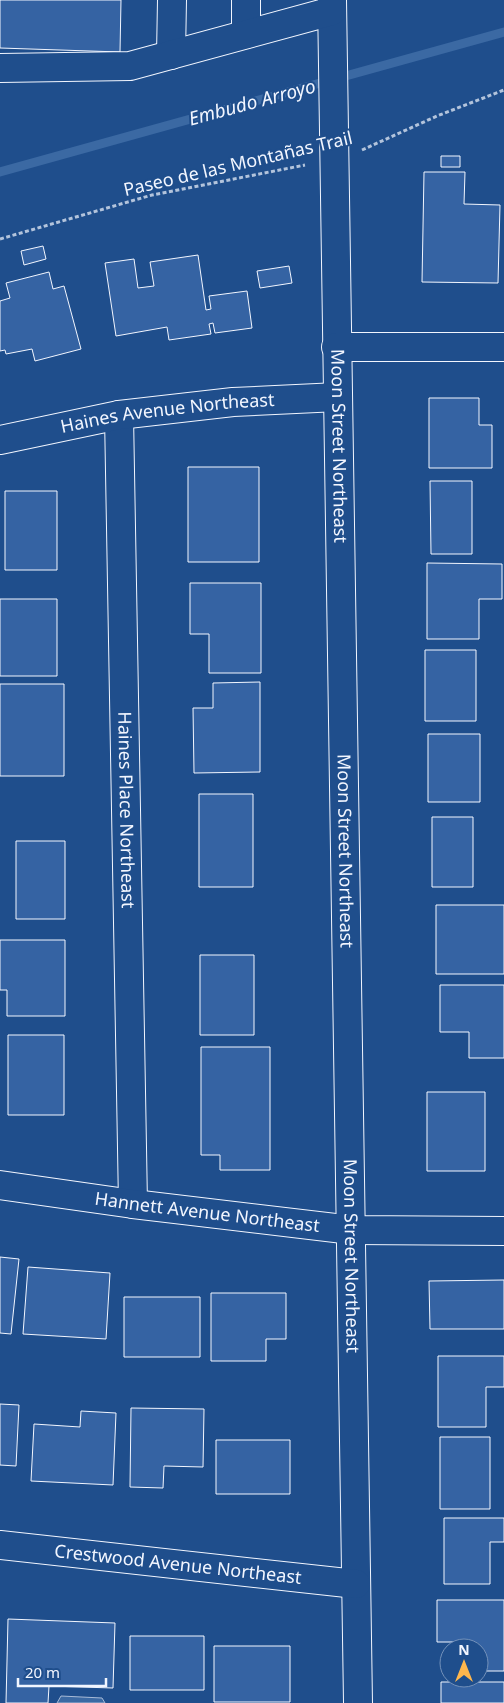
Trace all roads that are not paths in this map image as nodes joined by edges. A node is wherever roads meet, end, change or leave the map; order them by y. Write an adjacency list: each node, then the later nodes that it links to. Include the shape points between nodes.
1 (172, 0): 5 (street)
2 (246, 0): 4 (street)
3 (332, 6): 4 (street); 7 (street, Moon Street Northeast)
4 (246, 34): 5 (street)
5 (170, 55): 6 (street, via 130,66)
6 (0, 68)
7 (336, 347): 8 (street); 9 (street, Moon Street Northeast)
8 (504, 347)
9 (338, 397): 10 (street, Haines Avenue Northeast, via 233,402); 14 (street, Moon Street Northeast)
10 (119, 415): 11 (street, Haines Avenue Northeast); 13 (street, Haines Place Northeast)
11 (0, 440)
12 (0, 1185): 13 (street, Hannett Avenue Northeast)
13 (133, 1204): 14 (street, Hannett Avenue Northeast)
14 (352, 1230): 15 (street, Hannett Avenue Northeast); 17 (street, Moon Street Northeast)
15 (504, 1231)
16 (0, 1546): 17 (street, Crestwood Avenue Northeast)
17 (356, 1584): 18 (street, Moon Street Northeast)
18 (358, 1703)

